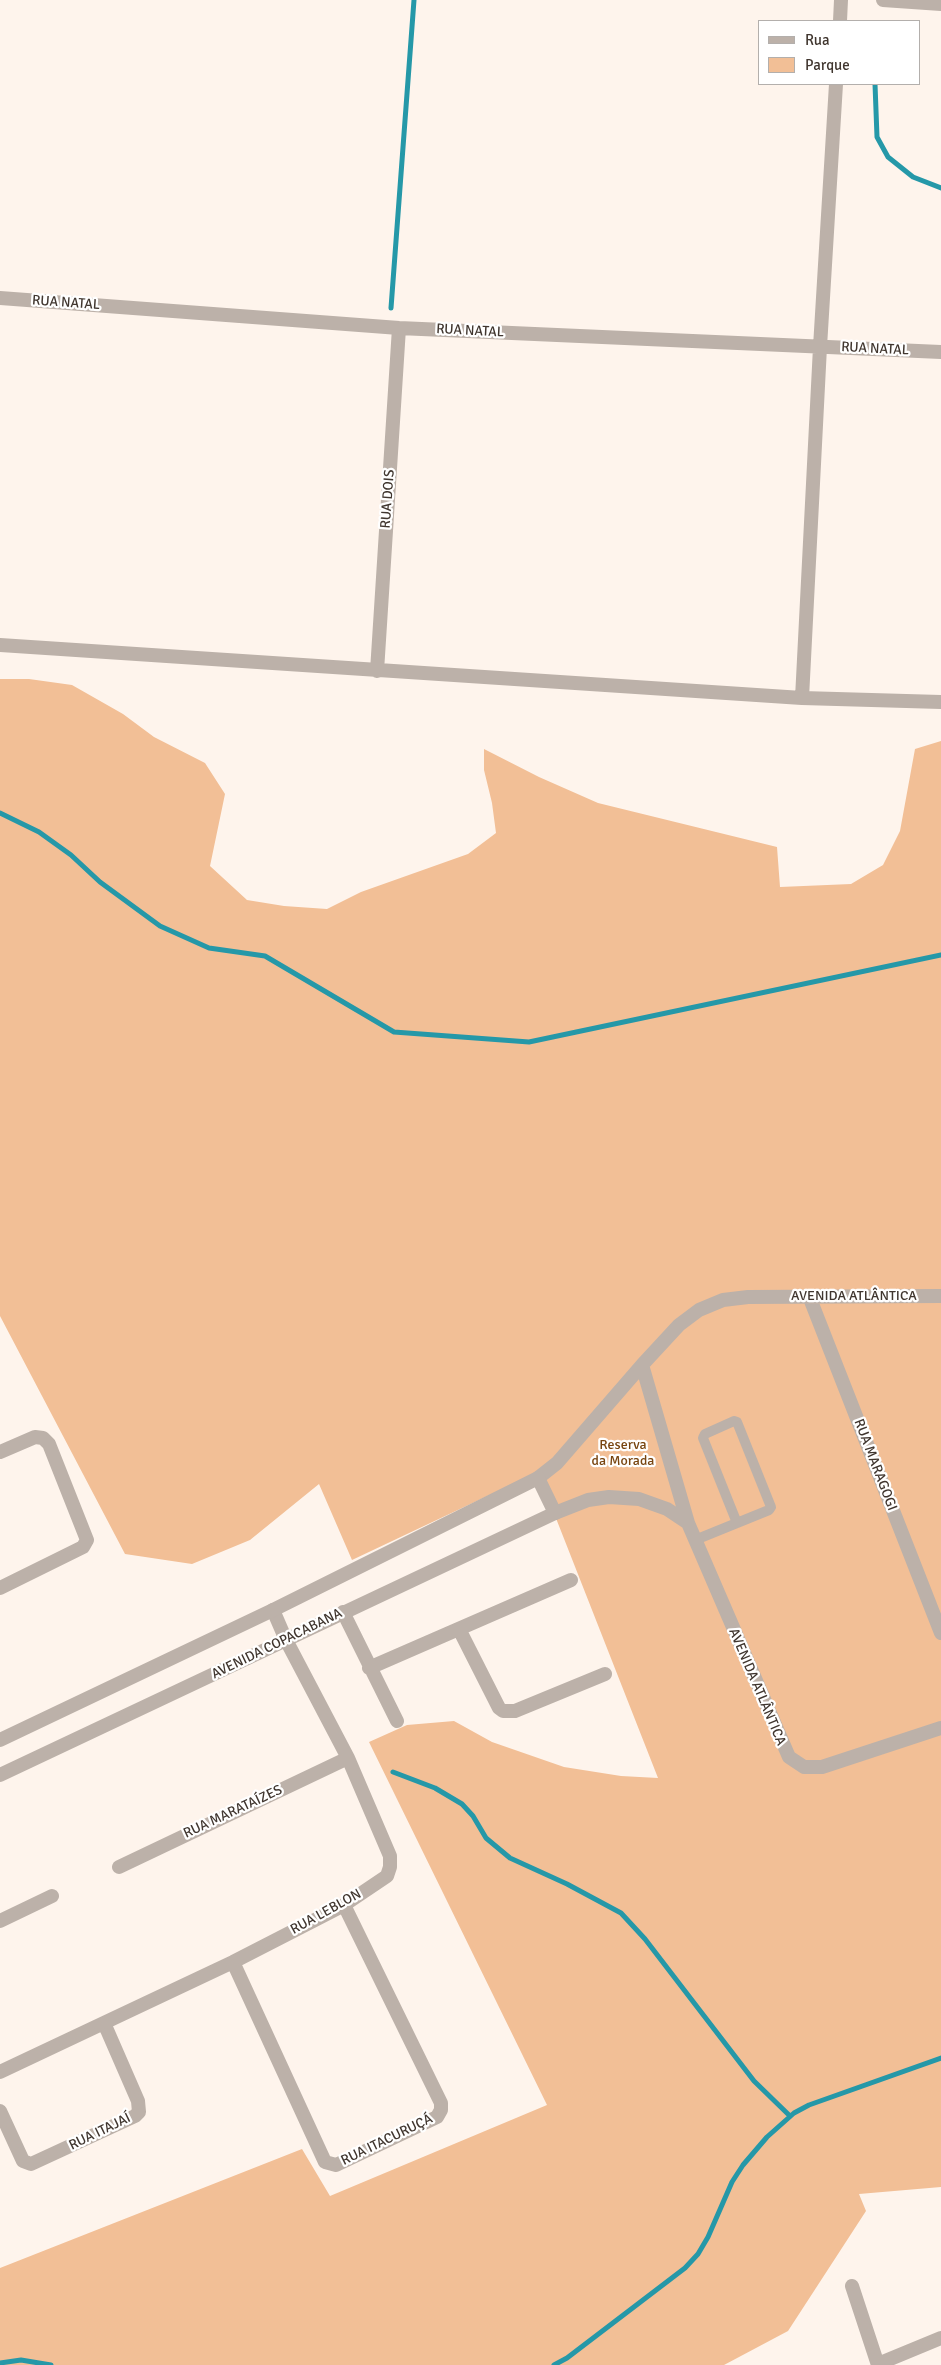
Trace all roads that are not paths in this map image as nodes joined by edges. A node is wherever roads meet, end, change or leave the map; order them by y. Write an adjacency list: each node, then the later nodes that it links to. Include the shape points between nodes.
1 (841, 0): 4 (street)
2 (883, 0): 3 (street)
3 (941, 4)
4 (840, 20)
5 (836, 85): 8 (street)
6 (0, 298): 7 (street, RUA NATAL)
7 (399, 328): 8 (street, RUA NATAL); 11 (street, RUA DOIS)
8 (820, 347): 9 (street, RUA NATAL); 12 (street)
9 (941, 352)
10 (0, 645): 11 (street)
11 (377, 671): 12 (street)
12 (802, 698): 13 (street)
13 (941, 702)
14 (809, 1296): 15 (street, AVENIDA ATLÂNTICA); 16 (street, AVENIDA ATLÂNTICA, via 723,1300 699,1310 679,1325); 28 (street, RUA MARAGOGI)
15 (941, 1296)
16 (642, 1365): 18 (street, AVENIDA ATLÂNTICA, via 557,1463); 20 (street, AVENIDA ATLÂNTICA)
17 (0, 1452): 24 (street, via 34,1437 43,1438 50,1444 88,1540 83,1547)
18 (538, 1478): 19 (street); 25 (street)
19 (555, 1513): 20 (street, via 588,1500 609,1497 639,1499 667,1509); 26 (street, AVENIDA COPACABANA)
20 (688, 1523): 22 (street, AVENIDA ATLÂNTICA)
21 (737, 1523): 21 (lane, via 771,1507 734,1421 705,1434 703,1438); 22 (lane)
22 (695, 1540): 33 (street, AVENIDA ATLÂNTICA, via 784,1750 796,1763 804,1767 822,1767)
23 (571, 1580): 27 (street)
24 (0, 1588)
25 (273, 1610): 29 (street, RUA LEBLON); 34 (street)
26 (343, 1612): 29 (street, AVENIDA COPACABANA); 30 (street)
27 (458, 1629): 30 (street); 31 (street, via 503,1711 515,1711)
28 (941, 1633)
29 (286, 1640): 35 (street, RUA LEBLON); 36 (street, AVENIDA COPACABANA)
30 (369, 1668): 32 (street)
31 (605, 1674)
32 (397, 1721)
33 (941, 1728)
34 (0, 1740)
35 (348, 1758): 37 (street, RUA MARATAÍZES); 39 (street, RUA LEBLON, via 390,1856 390,1867 387,1876)
36 (0, 1774)
37 (119, 1867)
38 (52, 1896): 40 (street)
39 (344, 1906): 41 (street, RUA LEBLON); 41 (street, RUA ITACURUÇÁ, via 441,2103 437,2117 336,2165 325,2162)
40 (0, 1921)
41 (233, 1962): 42 (street, RUA LEBLON)
42 (104, 2023): 43 (street, RUA LEBLON); 44 (street, RUA ITAJAÍ, via 138,2101 139,2112 135,2116 31,2164 23,2161)
43 (0, 2072)
44 (0, 2111)
45 (852, 2286): 47 (street)
46 (941, 2338): 47 (street)
47 (878, 2364)

